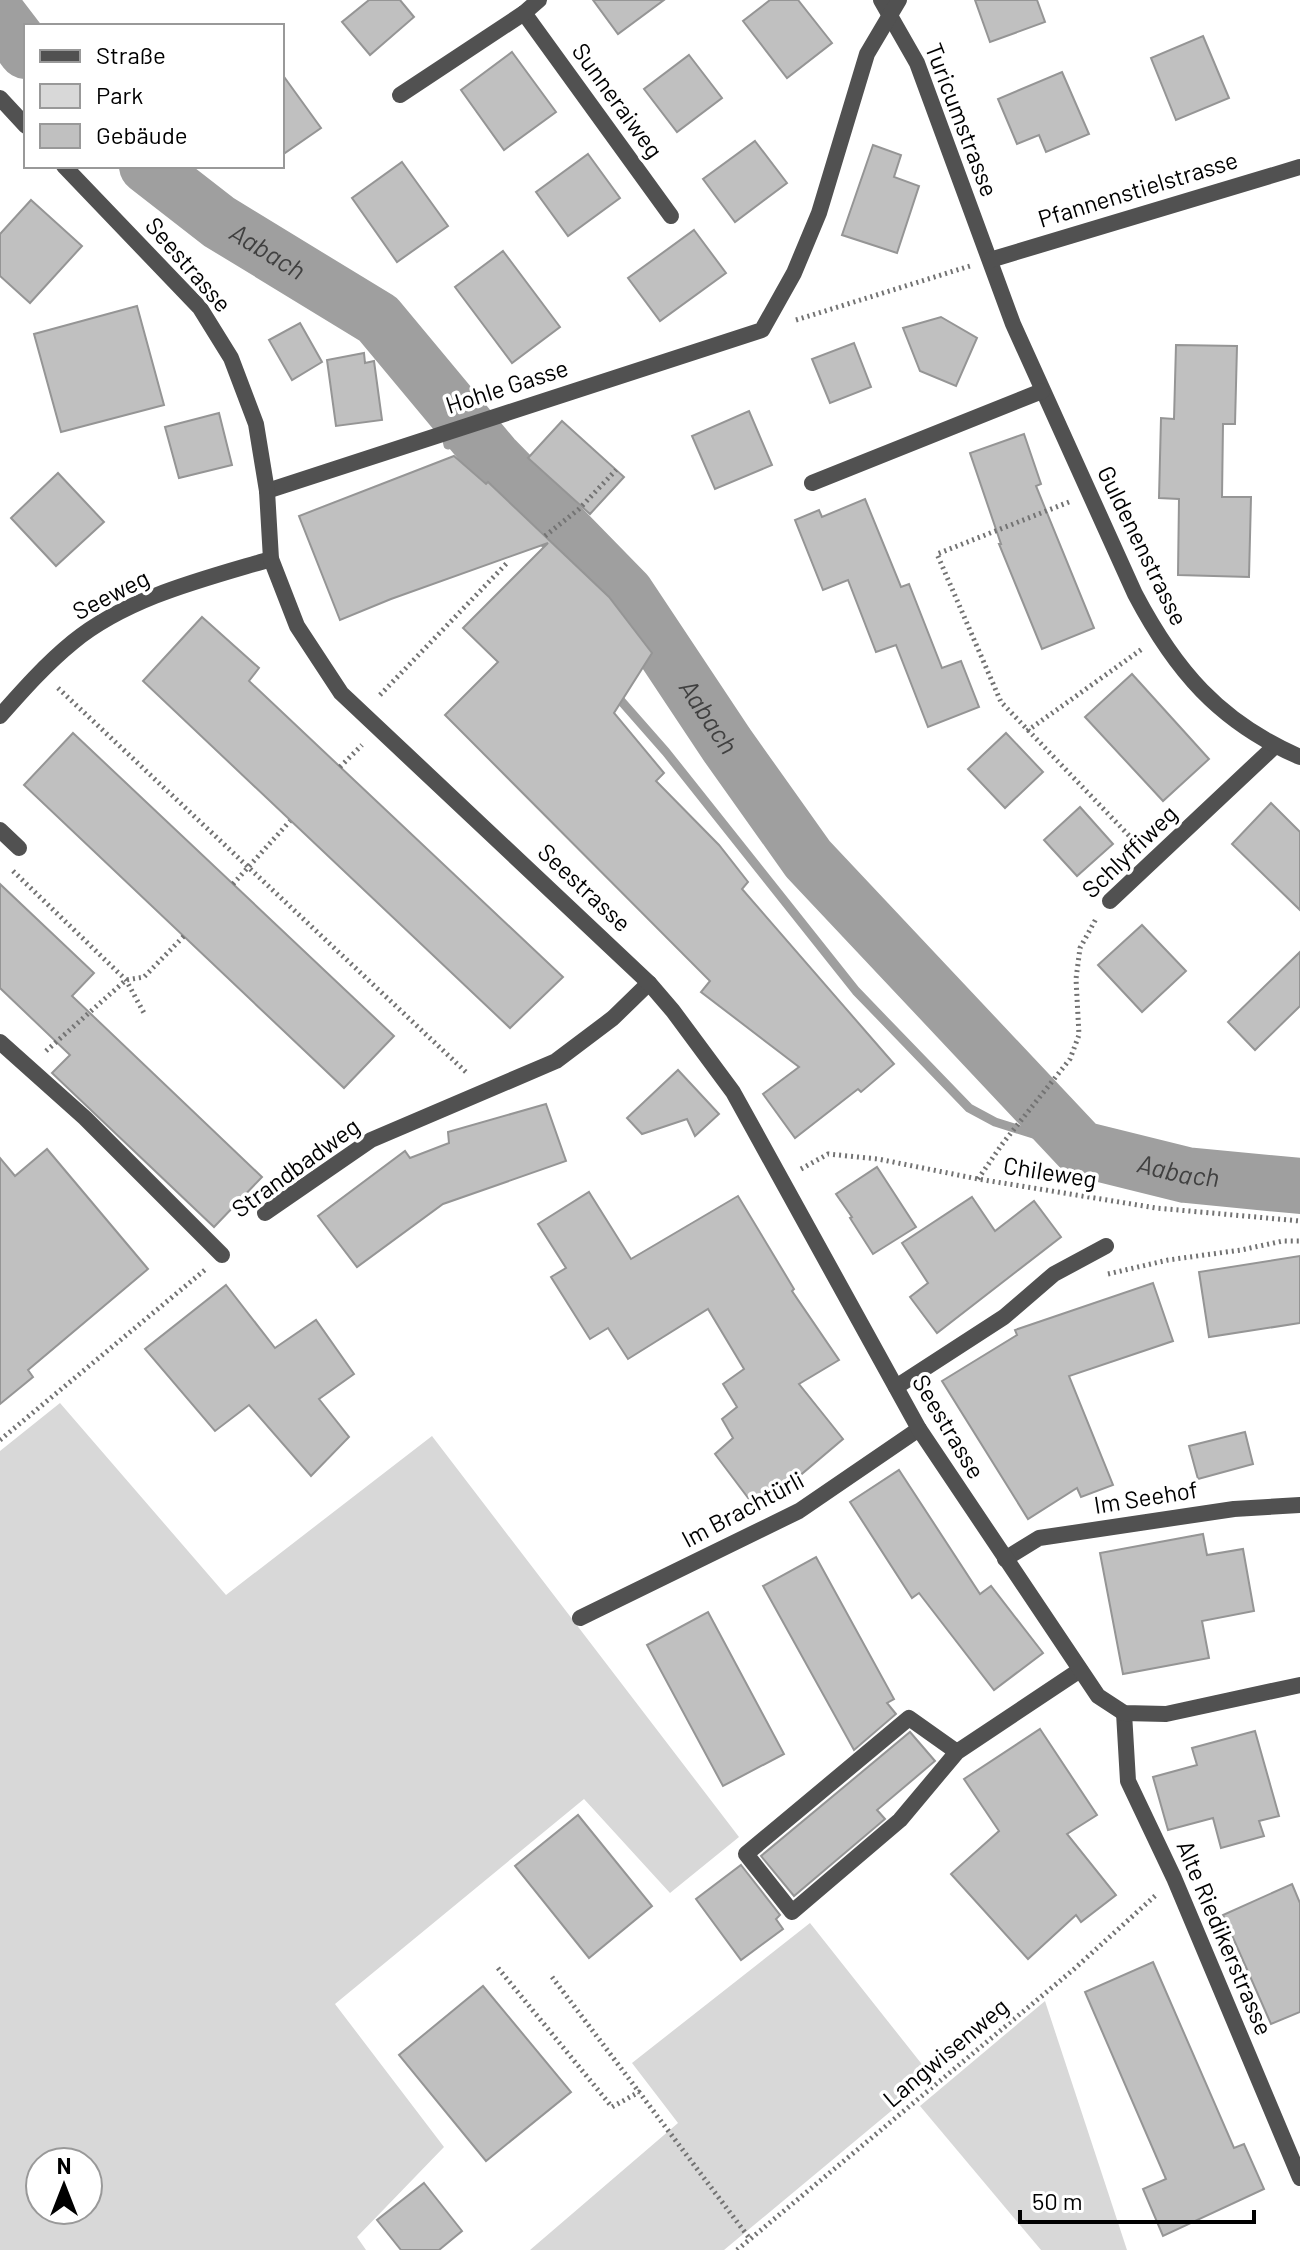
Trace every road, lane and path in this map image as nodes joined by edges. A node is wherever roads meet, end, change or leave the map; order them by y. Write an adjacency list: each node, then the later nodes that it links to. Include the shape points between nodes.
1 (539, 0): 3 (street)
2 (890, 5): 10 (street, Turicumstrasse); 11 (street, via 867,54 819,213)
3 (524, 13): 4 (street); 9 (street, Sunneraiweg)
4 (400, 95)
5 (0, 98): 6 (street)
6 (24, 124)
7 (1300, 167): 10 (street, Pfannenstielstrasse)
8 (66, 168): 15 (street, Seestrasse, via 200,308 231,358 256,424)
9 (671, 216)
10 (990, 260): 11 (path); 12 (street, Guldenenstrasse)
11 (762, 330): 15 (street, Hohle Gasse)
12 (1042, 391): 14 (street); 26 (street, Guldenenstrasse, via 1158,638 1207,697)
13 (616, 470): 17 (path)
14 (812, 483)
15 (267, 491): 18 (street, Seestrasse)
16 (1073, 500): 24 (path, via 937,554 1001,702)
17 (545, 536)
18 (271, 559): 23 (street, Seeweg, via 184,586 113,616 35,675); 39 (street, Seestrasse, via 297,626 341,693)
19 (507, 563): 22 (path)
20 (1143, 648): 24 (path)
21 (56, 686): 33 (path)
22 (380, 695)
23 (0, 716)
24 (1027, 731): 32 (path)
25 (362, 745): 28 (path)
26 (1275, 746): 27 (street, Guldenenstrasse); 32 (street, Schlyffiweg)
27 (1300, 757)
28 (340, 767)
29 (290, 821): 33 (path)
30 (0, 830): 31 (street)
31 (19, 848)
32 (1152, 860): 36 (street, Schlyffiweg)
33 (248, 866): 35 (path); 43 (path, via 470,1076)
34 (11, 869): 38 (path)
35 (233, 884)
36 (1110, 901): 45 (path, Schlyffiweg, via 1080,948 1079,1035 1070,1059)
37 (184, 936): 38 (path, via 144,977)
38 (126, 980): 40 (path); 42 (path)
39 (649, 983): 43 (street, Strandbadweg, via 556,1061); 52 (street, Seestrasse, via 733,1092)
40 (144, 1013)
41 (0, 1042): 50 (street, via 85,1118)
42 (44, 1052)
43 (478, 1095): 46 (street, Strandbadweg, via 371,1140)
44 (800, 1170): 45 (path, Chileweg, via 828,1154)
45 (978, 1179): 47 (path, Chileweg, via 1156,1208)
46 (265, 1213)
47 (1300, 1221)
48 (1300, 1241): 51 (path)
49 (1106, 1246): 52 (street, via 1054,1274 1004,1317)
50 (222, 1255): 54 (path)
51 (1103, 1275)
52 (896, 1387): 53 (street, Seestrasse)
53 (919, 1429): 56 (street, Seestrasse); 57 (street, Im Brachtürli, via 799,1511)
54 (0, 1440)
55 (1300, 1505): 56 (street, Im Seehof, via 1234,1509 1039,1538)
56 (1005, 1559): 58 (street, Seestrasse)
57 (580, 1618)
58 (1080, 1670): 60 (street, Seestrasse, via 1098,1696); 61 (street)
59 (1300, 1685): 60 (street, via 1166,1714)
60 (1124, 1713): 62 (street, Alte Riedikerstrasse, via 1128,1781)
61 (957, 1752): 61 (street, via 900,1820 792,1912 746,1854 909,1718)
62 (1174, 1878): 66 (street, Alte Riedikerstrasse); 67 (path, Langwisenweg, via 1073,1970)
63 (498, 1968): 65 (path, via 612,2107)
64 (552, 1977): 65 (path)
65 (639, 2092): 67 (path)
66 (1300, 2178)
67 (750, 2239): 68 (path, Langwisenweg)
68 (737, 2250)

